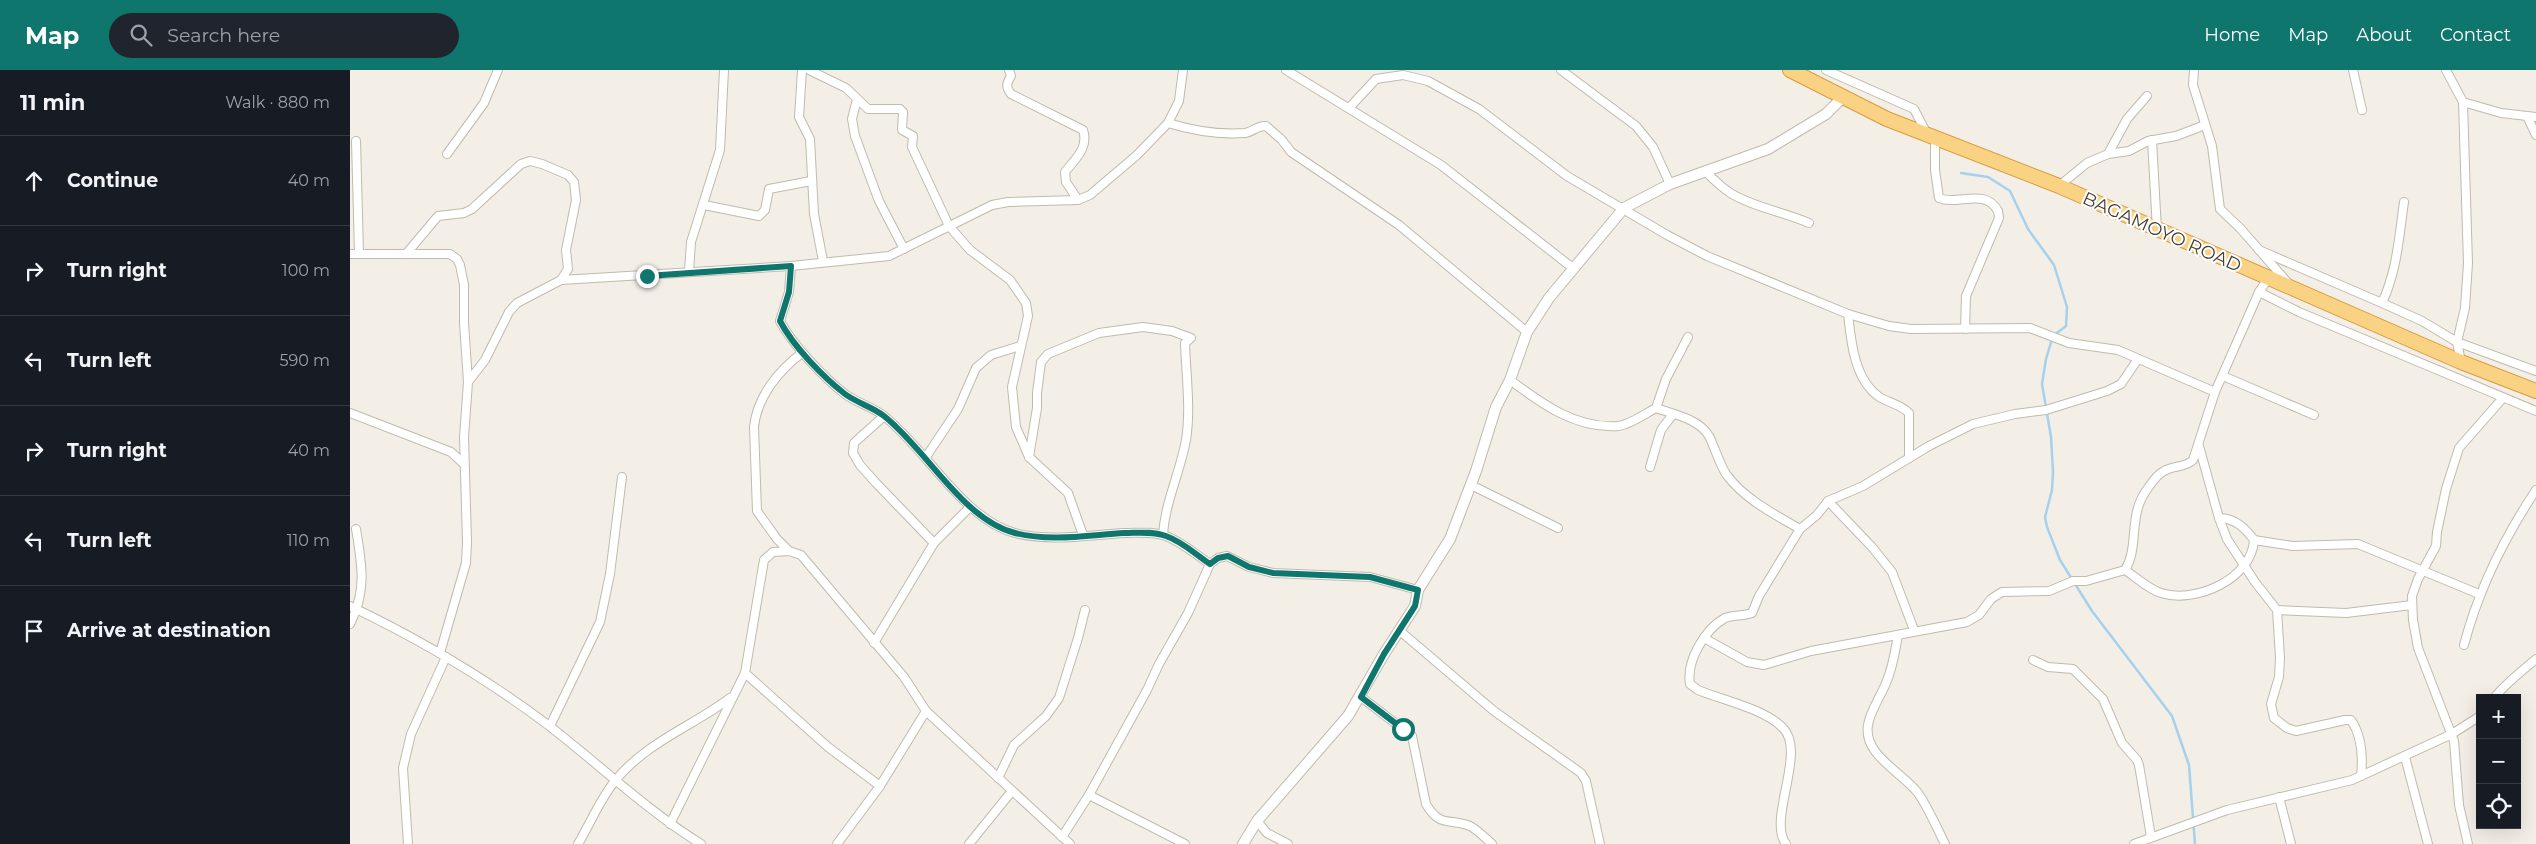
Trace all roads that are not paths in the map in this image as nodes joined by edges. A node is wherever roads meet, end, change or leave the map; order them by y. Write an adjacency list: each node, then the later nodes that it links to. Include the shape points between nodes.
1 (498, 70): 29 (street, via 484,103)
2 (724, 70): 37 (street, via 720,150)
3 (802, 70): 32 (street, via 800,117 810,139)
4 (809, 70): 17 (street, via 846,88)
5 (1009, 70): 35 (street, via 1011,76 1007,89 1011,94 1083,130 1084,147 1064,177)
6 (1183, 70): 23 (street, via 1179,101)
7 (1286, 70): 19 (street)
8 (1561, 70): 33 (street, via 1636,126 1653,147)
9 (1790, 70): 14 (highway, BAGAMOYO ROAD)
10 (1826, 70): 26 (street, via 1914,109)
11 (2194, 70): 24 (street, via 2193,85)
12 (2353, 70): 20 (street)
13 (2446, 70): 18 (street)
14 (1811, 75): 16 (highway, BAGAMOYO ROAD)
15 (2147, 96): 30 (street, via 2126,119)
16 (1843, 97): 26 (highway, BAGAMOYO ROAD); 31 (street, via 1826,114 1768,149)
17 (857, 99): 40 (street, via 868,110 898,109 903,112 902,130 913,136 912,146); 42 (street, via 852,119 855,136 879,200)
18 (2463, 102): 21 (street); 60 (street, via 2468,263 2466,308)
19 (1349, 108): 38 (street, via 1376,79 1402,75 1428,81 1479,109 1567,176); 49 (street, via 1441,165)
20 (2362, 110)
21 (2527, 116): 22 (street); 25 (street)
22 (2536, 117)
23 (1168, 123): 35 (street, via 1115,174 1090,195); 58 (street, via 1222,134 1248,133 1266,126 1291,152 1393,220)
24 (2205, 125): 27 (street, via 2176,136); 43 (street, via 2212,146 2220,209)
25 (2536, 135)
26 (1931, 136): 34 (highway, BAGAMOYO ROAD); 57 (street, via 1939,198 1947,202 1975,198 1988,202 1998,211 1999,218 1966,296)
27 (2152, 140): 30 (street, via 2129,151); 41 (street)
28 (356, 141): 44 (street)
29 (447, 154)
30 (2108, 154): 34 (street, via 2087,163)
31 (1706, 172): 33 (street); 39 (street, via 1733,195)
32 (811, 181): 37 (street, via 769,190 764,210 759,216); 47 (street)
33 (1670, 184): 38 (street)
34 (2059, 186): 41 (highway, BAGAMOYO ROAD)
35 (1078, 200): 40 (street, via 992,205)
36 (2404, 202): 55 (street, via 2398,252)
37 (704, 205): 50 (street, via 690,242)
38 (1624, 208): 49 (street); 56 (street, via 1707,256)
39 (1809, 223)
40 (949, 226): 42 (street); 61 (street, via 970,250 1010,280 1026,303 1028,316)
41 (2157, 230): 52 (highway, BAGAMOYO ROAD)
42 (904, 250): 47 (street, via 868,260)
43 (2258, 250): 53 (street); 55 (street)
44 (360, 253): 45 (street); 46 (street)
45 (350, 254)
46 (406, 254): 51 (street, via 438,216 472,209 521,164 530,161 568,175 574,182 576,200 566,250 568,269); 68 (street, via 450,254 457,258 464,285)
47 (823, 261): 48 (street)
48 (791, 266): 50 (street); 62 (street, via 789,292 780,321)
49 (1574, 269): 58 (street, via 1549,298)
50 (689, 271): 51 (street)
51 (560, 280): 68 (street, via 518,303 509,312 485,360)
52 (2271, 280): 53 (highway, BAGAMOYO ROAD); 54 (street)
53 (2294, 290): 64 (highway, BAGAMOYO ROAD)
54 (2259, 292): 66 (street); 71 (street)
55 (2382, 303): 60 (street)
56 (1848, 314): 57 (street, via 1896,327); 81 (street, via 1855,359 1869,385 1880,397 1909,413)
57 (1965, 329): 63 (street, via 2030,328 2069,343 2108,347)
58 (1527, 332): 67 (street)
59 (1688, 337): 72 (street)
60 (2457, 342): 64 (street); 65 (street)
61 (1020, 346): 79 (street, via 991,356 976,368 958,409); 80 (street, via 1012,387 1013,412)
62 (802, 352): 77 (street, via 845,394); 97 (street, via 773,382 761,402 755,422 757,511)
63 (2138, 358): 70 (street); 81 (street, via 2121,384 2107,391 2046,410 1973,424)
64 (2461, 362): 69 (highway, BAGAMOYO ROAD)
65 (2536, 371)
66 (2223, 376): 70 (street); 76 (street)
67 (1510, 380): 72 (street, via 1547,408 1585,423 1620,426); 85 (street, via 1496,407)
68 (468, 382): 82 (street)
69 (2536, 391)
70 (2215, 392): 78 (street)
71 (2502, 399): 73 (street); 101 (street, via 2459,448 2444,497 2436,546)
72 (1656, 408): 75 (street)
73 (2536, 411)
74 (350, 413): 82 (street, via 451,452)
75 (1673, 414): 83 (street, via 1661,430); 92 (street, via 1702,427 1726,474 1740,489)
76 (2314, 415)
77 (884, 416): 79 (street); 96 (street, via 854,443 853,453 876,483)
78 (2199, 446): 89 (street); 100 (street, via 2189,464 2165,470 2141,498)
79 (926, 457): 88 (street)
80 (1030, 457): 93 (street, via 1068,493); 94 (street, via 1041,362 1048,354 1099,332 1143,327 1172,330 1191,338 1184,343 1188,426 1184,452 1166,510)
81 (1909, 458): 87 (street, via 1863,486)
82 (464, 464): 115 (street, via 466,563)
83 (1650, 467)
84 (622, 477): 124 (street, via 610,574 600,622)
85 (1471, 485): 90 (street); 102 (street, via 1450,539)
86 (2536, 490): 103 (street, via 2506,537)
87 (1828, 501): 92 (street); 109 (street, via 1892,572)
88 (970, 507): 93 (street, via 989,523 1016,533 1052,538); 96 (street)
89 (2219, 518): 95 (street, via 2236,522); 99 (street, via 2227,539)
90 (1558, 528)
91 (356, 529): 105 (street, via 362,565 362,592)
92 (1800, 529): 112 (street, via 1752,613 1726,618)
93 (1083, 535): 94 (street)
94 (1164, 535): 98 (street)
95 (2254, 540): 99 (street); 101 (street, via 2293,546 2358,544)
96 (934, 543): 113 (street)
97 (789, 550): 113 (street, via 801,555); 118 (street, via 773,552 764,560)
98 (1210, 564): 102 (street, via 1228,556 1249,567 1273,573 1370,577); 132 (street, via 1188,613)
99 (2245, 567): 100 (street, via 2202,592 2171,595 2159,593); 107 (street)
100 (2125, 570): 109 (street, via 2086,581 2073,581 2049,591 2002,592 1967,622)
101 (2423, 570): 103 (street); 104 (street, via 2414,588)
102 (1418, 590): 110 (street, via 1415,606)
103 (2479, 594): 114 (street)
104 (2412, 606): 107 (street, via 2346,613); 125 (street, via 2418,648)
105 (354, 608): 108 (street); 115 (street)
106 (1085, 610): 128 (street, via 1059,698 1046,716 1014,745)
107 (2277, 610): 127 (street, via 2280,658 2279,677 2271,704 2274,718 2296,731 2351,720 2362,753)
108 (350, 624)
109 (1914, 630): 111 (street)
110 (1400, 631): 121 (street); 148 (street, via 1494,711 1581,773 1586,781)
111 (1898, 634): 112 (street, via 1810,651 1764,665 1747,662); 150 (street, via 1888,680 1869,718 1868,736 1879,756 1917,792)
112 (1704, 638): 149 (street, via 1690,665 1690,684 1769,718 1789,736 1781,816 1782,839)
113 (874, 643): 122 (street, via 904,677)
114 (2464, 645)
115 (443, 655): 124 (street); 138 (street, via 411,734 404,768)
116 (2536, 659): 119 (street)
117 (2033, 660): 137 (street, via 2048,667 2073,669 2102,699 2122,743 2139,765)
118 (745, 673): 120 (street); 130 (street, via 828,746)
119 (2497, 694)
120 (732, 696): 129 (street, via 642,755); 135 (street)
121 (1361, 697): 134 (street, via 1323,746); 147 (street, via 1412,736 1426,804 1431,813 1442,822 1473,828)
122 (926, 711): 128 (street); 130 (street)
123 (2476, 719): 125 (street)
124 (550, 726): 129 (street)
125 (2452, 734): 126 (street); 154 (street, via 2459,805)
126 (2405, 757): 127 (street); 153 (street)
127 (2361, 776): 133 (street)
128 (998, 778): 131 (street)
129 (615, 781): 135 (street); 139 (street)
130 (880, 786): 141 (street)
131 (1012, 791): 136 (street); 142 (street)
132 (1089, 795): 136 (street); 144 (street)
133 (2279, 798): 137 (street, via 2227,810); 152 (street)
134 (1257, 820): 145 (street); 146 (street, via 1267,833)
135 (670, 824): 140 (street)
136 (1062, 837): 143 (street)
137 (2151, 837): 151 (street)
138 (408, 844)
139 (578, 844)
140 (701, 844)
141 (837, 844)
142 (969, 844)
143 (1070, 844)
144 (1185, 844)
145 (1242, 844)
146 (1288, 844)
147 (1492, 844)
148 (1600, 844)
149 (1786, 844)
150 (1945, 844)
151 (2134, 844)
152 (2291, 844)
153 (2428, 844)
154 (2468, 844)

